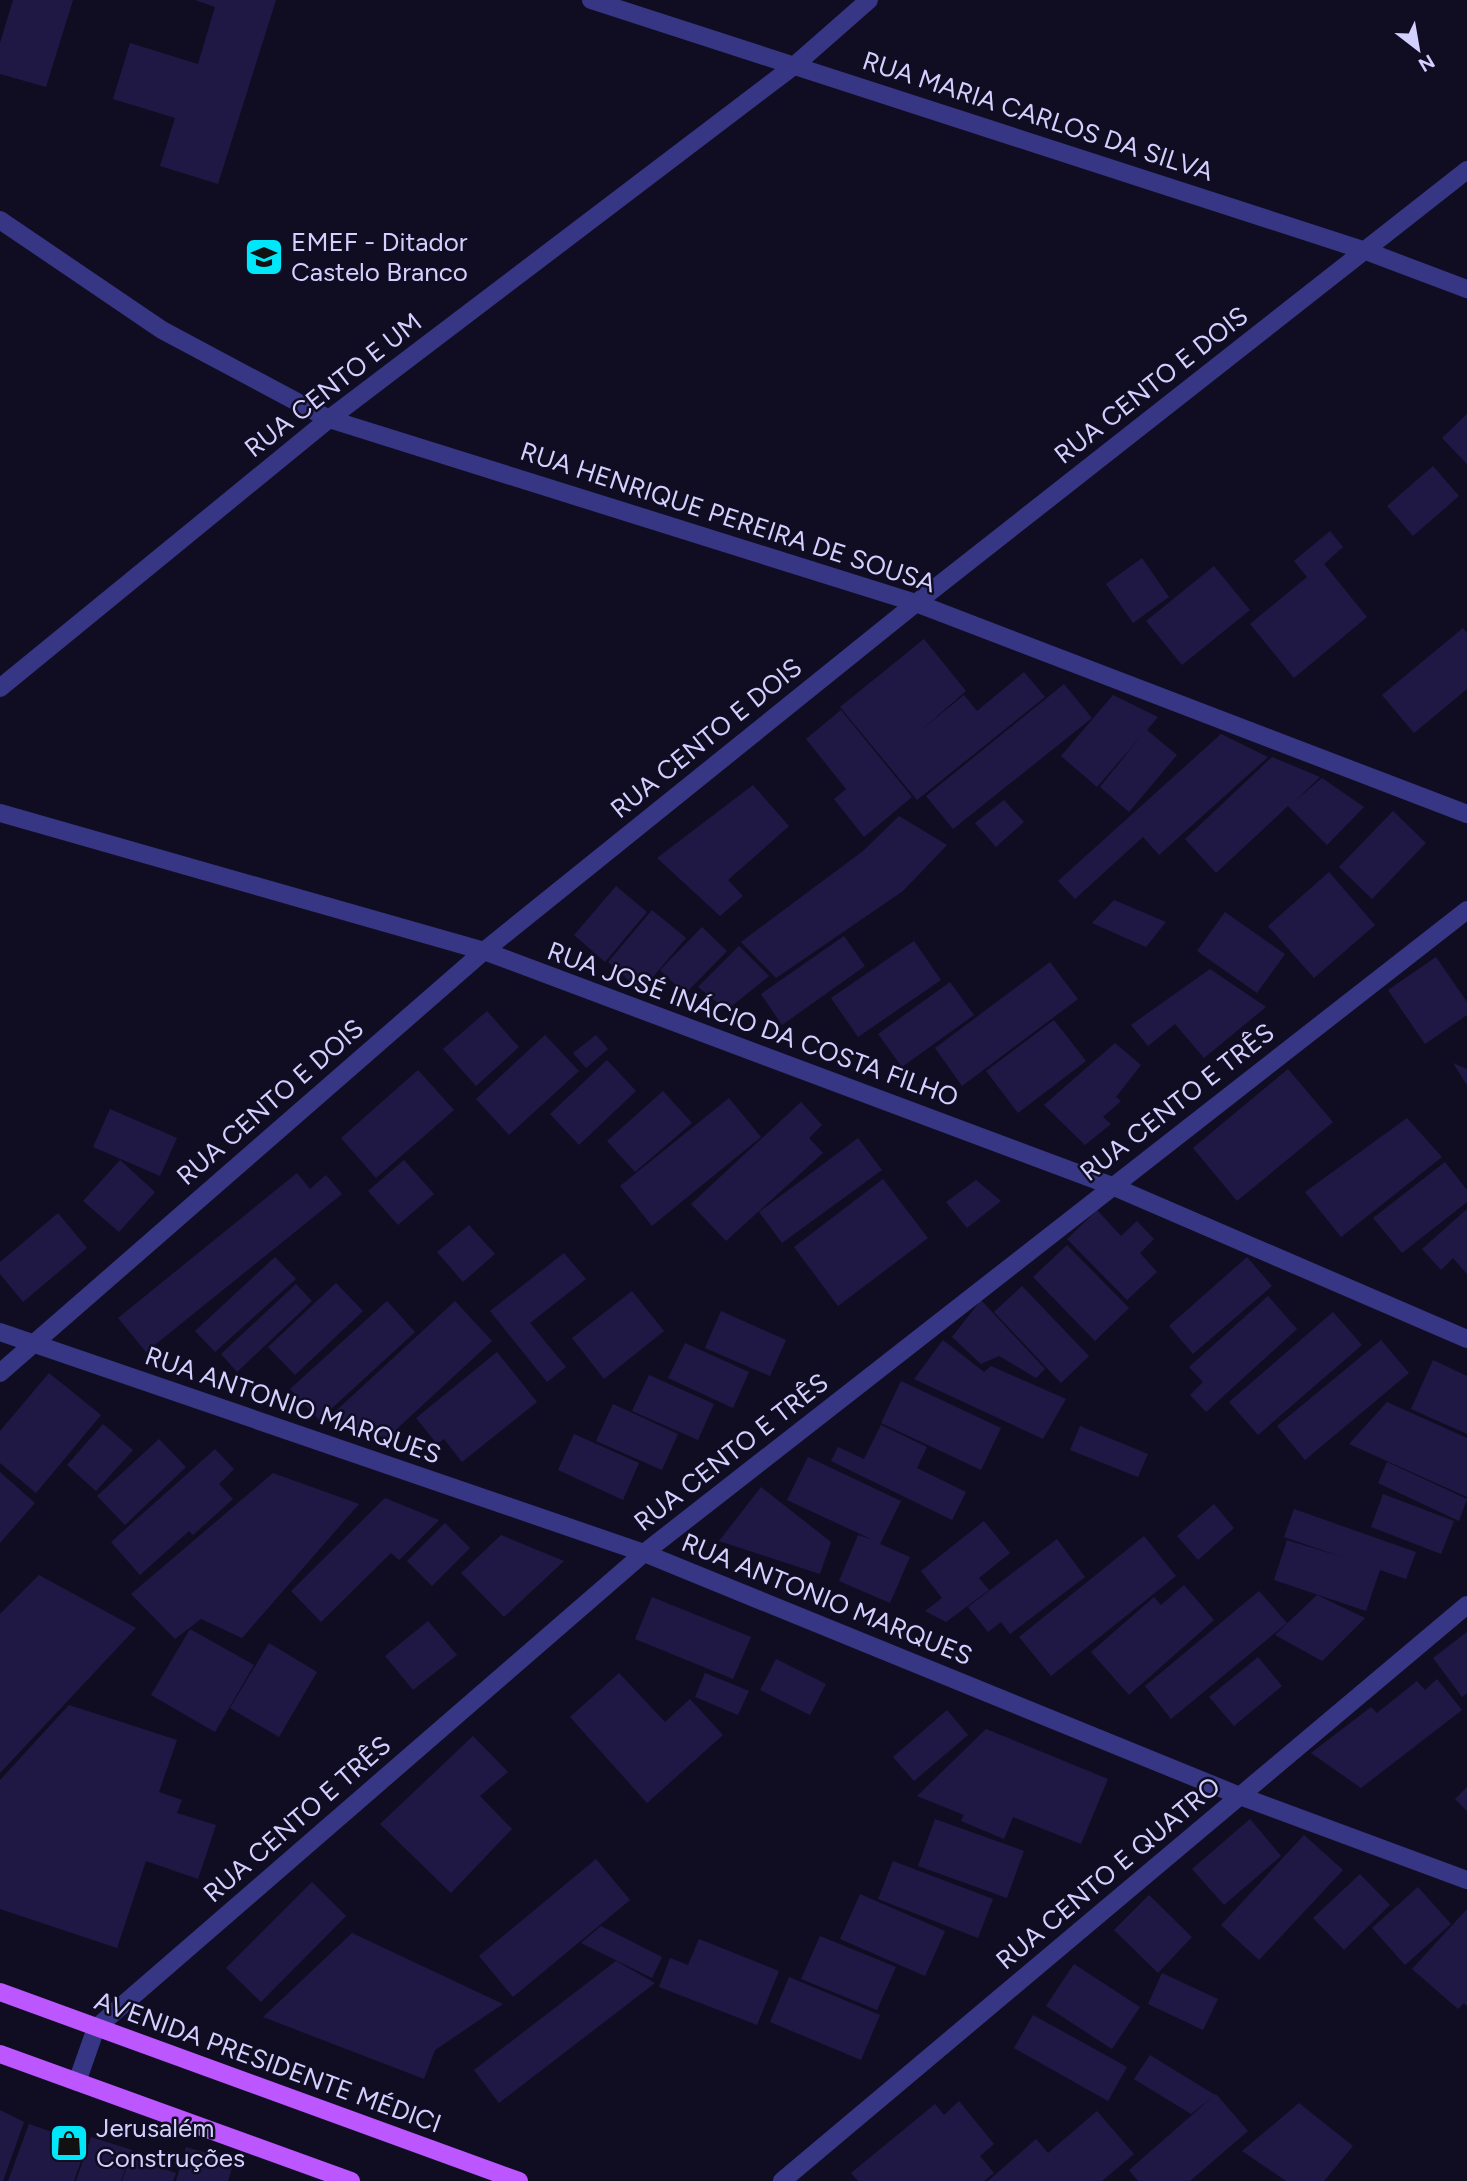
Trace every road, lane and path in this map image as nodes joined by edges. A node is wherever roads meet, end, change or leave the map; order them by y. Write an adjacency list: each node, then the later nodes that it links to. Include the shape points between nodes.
1 (591, 0): 3 (street, RUA MARIA CARLOS DA SILVA)
2 (869, 0): 3 (street, RUA CENTO E UM)
3 (795, 65): 6 (street, RUA MARIA CARLOS DA SILVA); 8 (street, RUA CENTO E UM)
4 (1467, 170): 6 (street, RUA CENTO E DOIS)
5 (0, 220): 8 (street, RUA HENRIQUE PEREIRA DE SOUSA, via 162,330)
6 (1366, 251): 7 (street, RUA MARIA CARLOS DA SILVA); 9 (street, RUA CENTO E DOIS)
7 (1467, 289)
8 (329, 419): 9 (street, RUA HENRIQUE PEREIRA DE SOUSA); 10 (street, RUA CENTO E UM)
9 (916, 603): 12 (street, RUA HENRIQUE PEREIRA DE SOUSA); 14 (street, RUA CENTO E DOIS)
10 (0, 688)
11 (0, 813): 14 (street, RUA JOSÉ INÁCIO DA COSTA FILHO)
12 (1467, 814)
13 (1467, 910): 15 (street, RUA CENTO E TRÊS)
14 (484, 951): 15 (street, RUA JOSÉ INÁCIO DA COSTA FILHO); 18 (street, RUA CENTO E DOIS)
15 (1111, 1186): 17 (street, RUA JOSÉ INÁCIO DA COSTA FILHO); 20 (street, RUA CENTO E TRÊS)
16 (0, 1332): 18 (street, RUA ANTONIO MARQUES)
17 (1467, 1339)
18 (32, 1343): 19 (street, RUA CENTO E DOIS); 20 (street, RUA ANTONIO MARQUES)
19 (0, 1373)
20 (645, 1553): 22 (street, RUA ANTONIO MARQUES); 25 (street, RUA CENTO E TRÊS)
21 (1467, 1605): 22 (street, RUA CENTO E QUATRO)
22 (1240, 1796): 23 (street, RUA ANTONIO MARQUES); 30 (street, RUA CENTO E QUATRO)
23 (1467, 1880)
24 (0, 1992): 25 (main road, AVENIDA PRESIDENTE MÉDICI)
25 (96, 2028): 27 (street, RUA CENTO E TRÊS); 29 (main road, AVENIDA PRESIDENTE MÉDICI)
26 (0, 2054): 27 (main road)
27 (77, 2082): 28 (main road)
28 (351, 2181)
29 (519, 2181)
30 (782, 2181)

